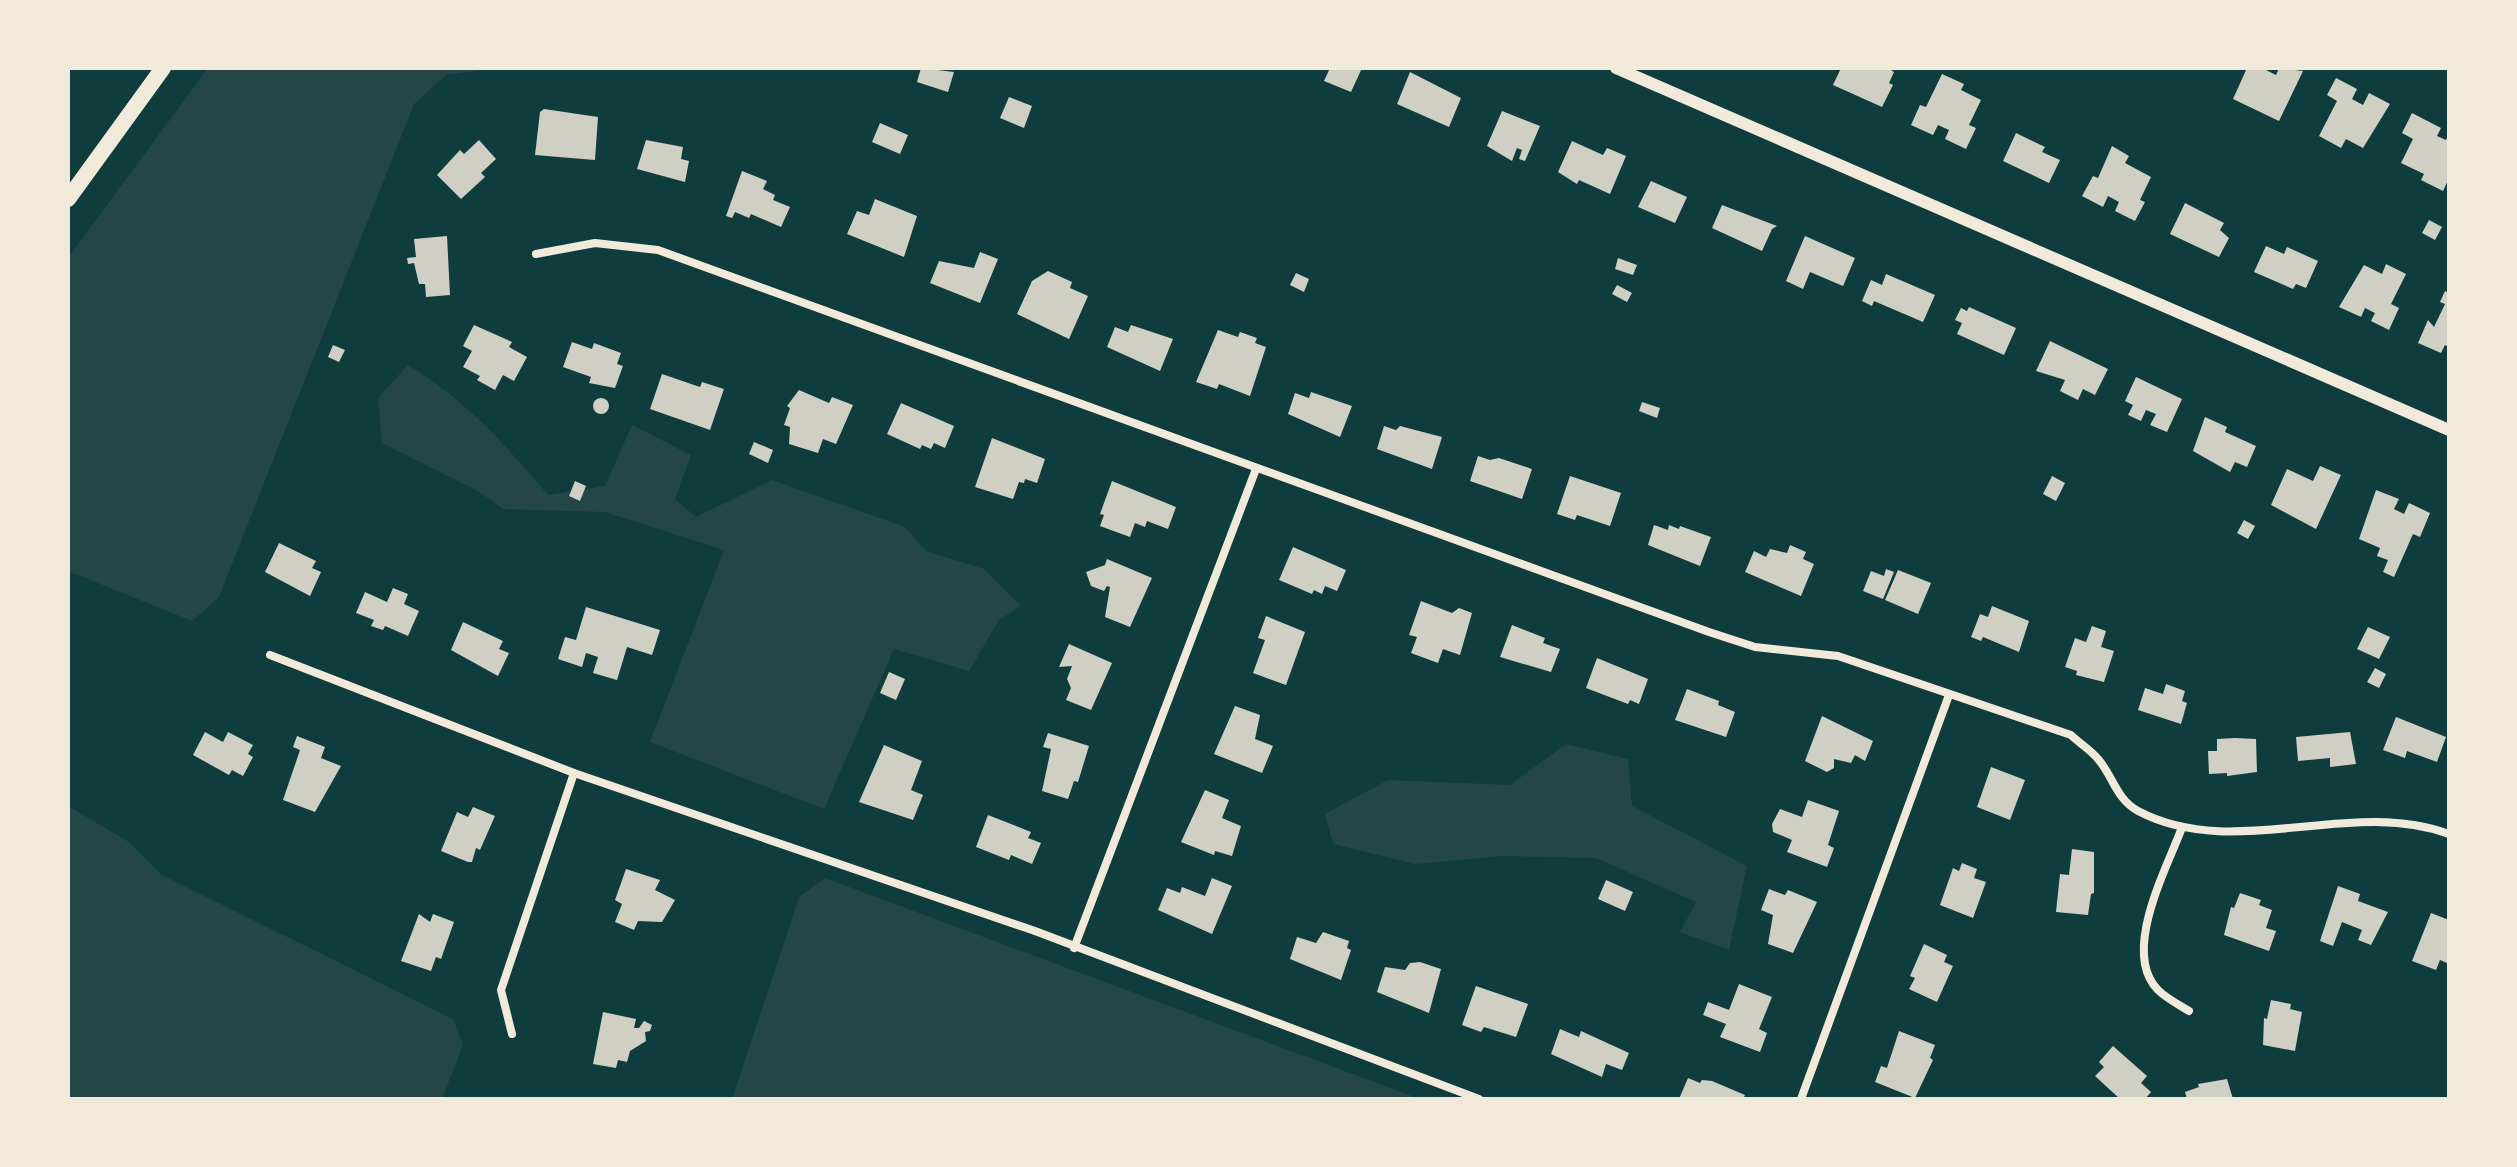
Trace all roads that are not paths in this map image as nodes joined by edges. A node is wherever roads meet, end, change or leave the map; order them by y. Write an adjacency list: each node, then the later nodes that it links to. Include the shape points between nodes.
1 (163, 68): 3 (main road)
2 (1616, 68): 5 (street)
3 (68, 199)
4 (536, 254): 6 (street, via 595,243 658,250)
5 (2449, 430)
6 (1256, 469): 8 (street, via 1755,647 1838,656); 12 (street)
7 (270, 655): 9 (street)
8 (1949, 695): 10 (street, via 2071,735 2099,759 2112,787 2135,809); 16 (street)
9 (574, 773): 12 (street); 14 (street, via 501,990)
10 (2181, 830): 11 (street, via 2258,831 2403,821); 13 (street, via 2143,933 2143,955 2156,989)
11 (2449, 834)
12 (1074, 948): 15 (street)
13 (2189, 1011)
14 (512, 1034)
15 (1479, 1099)
16 (1801, 1099)

